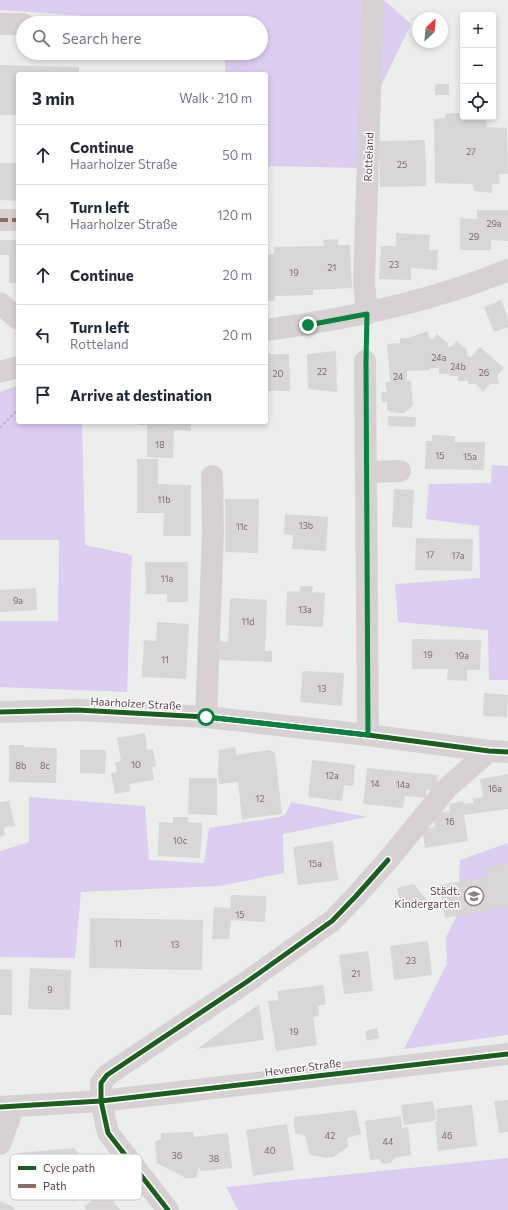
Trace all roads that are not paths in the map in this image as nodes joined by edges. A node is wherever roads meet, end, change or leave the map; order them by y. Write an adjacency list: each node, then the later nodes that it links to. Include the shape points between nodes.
1 (373, 0): 8 (street, Rotteland, via 364,282)
2 (0, 24): 3 (street)
3 (16, 24)
4 (0, 220): 5 (street)
5 (16, 220)
6 (508, 270): 8 (street, via 430,297)
7 (0, 303): 9 (street)
8 (367, 314): 10 (street)
9 (16, 317)
10 (268, 330)
11 (366, 361): 15 (street)
12 (16, 368): 13 (street)
13 (0, 372)
14 (400, 471): 15 (street)
15 (366, 472): 19 (street)
16 (212, 476): 18 (street, via 213,532)
17 (0, 712): 18 (street, Haarholzer Straße, via 77,710)
18 (206, 717): 19 (street, Haarholzer Straße)
19 (368, 735): 20 (street, Haarholzer Straße)
20 (498, 751): 22 (street, via 447,788 388,860 325,926 107,1075 101,1084)
21 (508, 1054): 22 (street, Hevener Straße)
22 (101, 1101): 23 (street, Hevener Straße); 25 (street, via 108,1133)
23 (6, 1107): 24 (street, via 10,1117)
24 (0, 1144)
25 (124, 1154)
26 (142, 1177): 27 (street)
27 (168, 1210)

